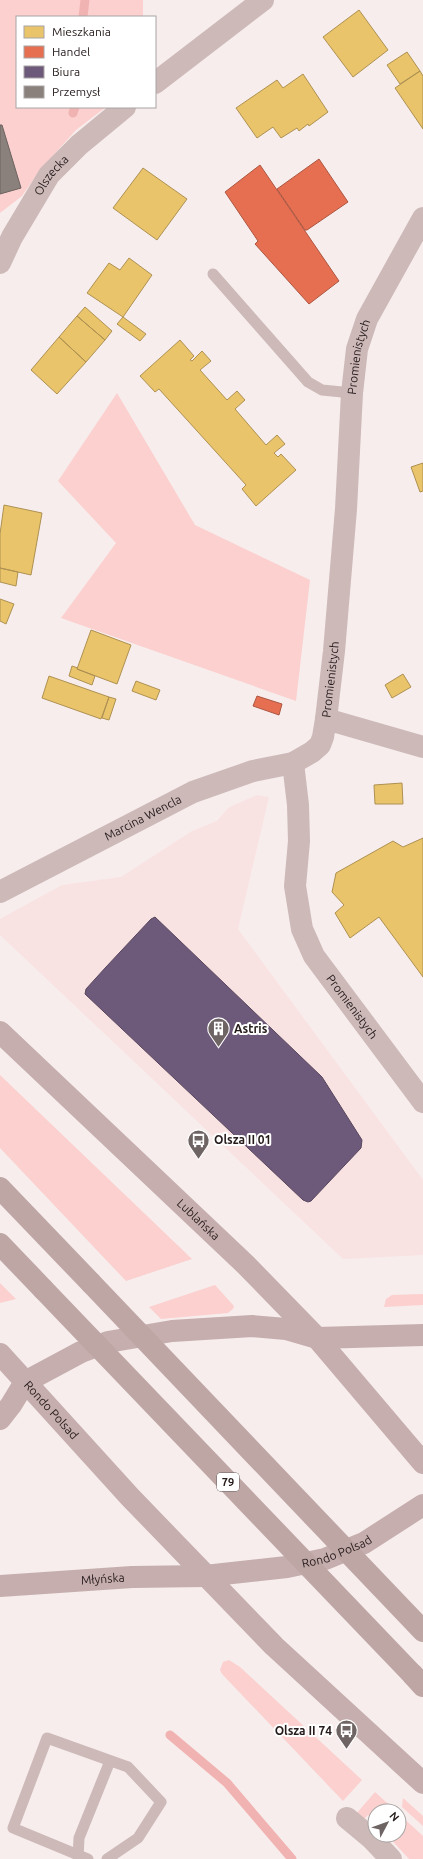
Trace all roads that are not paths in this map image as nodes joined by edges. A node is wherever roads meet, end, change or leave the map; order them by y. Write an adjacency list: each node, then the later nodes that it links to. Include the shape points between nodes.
1 (263, 0): 2 (street)
2 (156, 82)
3 (124, 108): 5 (street, Olszecka, via 79,145 50,175)
4 (423, 218): 8 (street, Promienistych, via 367,320 354,366)
5 (6, 239): 6 (street, Olszecka)
6 (0, 263)
7 (213, 274): 8 (lane, via 308,382 322,390)
8 (352, 393): 9 (street, Promienistych, via 346,509)
9 (326, 719): 10 (street); 11 (street, Promienistych, via 320,745)
10 (423, 747)
11 (293, 763): 12 (street, Marcina Wencla, via 253,771 193,792); 14 (street, Promienistych, via 299,841 295,886 302,929 314,956)
12 (0, 892)
13 (0, 1032): 18 (main road, Lublańska, via 236,1256)
14 (423, 1102)
15 (0, 1188): 26 (main road, bridge)
16 (0, 1244): 27 (main road, 79, bridge)
17 (423, 1335): 18 (main road)
18 (317, 1338): 20 (main road, Rondo Polsad, via 286,1329 252,1326 172,1331 108,1342 81,1352); 22 (main road)
19 (0, 1354): 20 (main road)
20 (24, 1382): 21 (main road); 24 (main road, Rondo Polsad)
21 (0, 1420)
22 (423, 1463)
23 (423, 1505): 24 (main road, Rondo Polsad, via 364,1543 325,1559 287,1567)
24 (205, 1576): 25 (main road, Młyńska, via 132,1576); 29 (main road, via 274,1646)
25 (0, 1586)
26 (423, 1631)
27 (418, 1681)
28 (110, 1761): 31 (lane, via 79,1838); 31 (lane, via 47,1738 13,1828); 32 (lane, via 128,1767 161,1802 138,1838)
29 (423, 1783)
30 (347, 1818): 33 (street)
31 (81, 1858)
32 (106, 1859)
33 (391, 1859)

